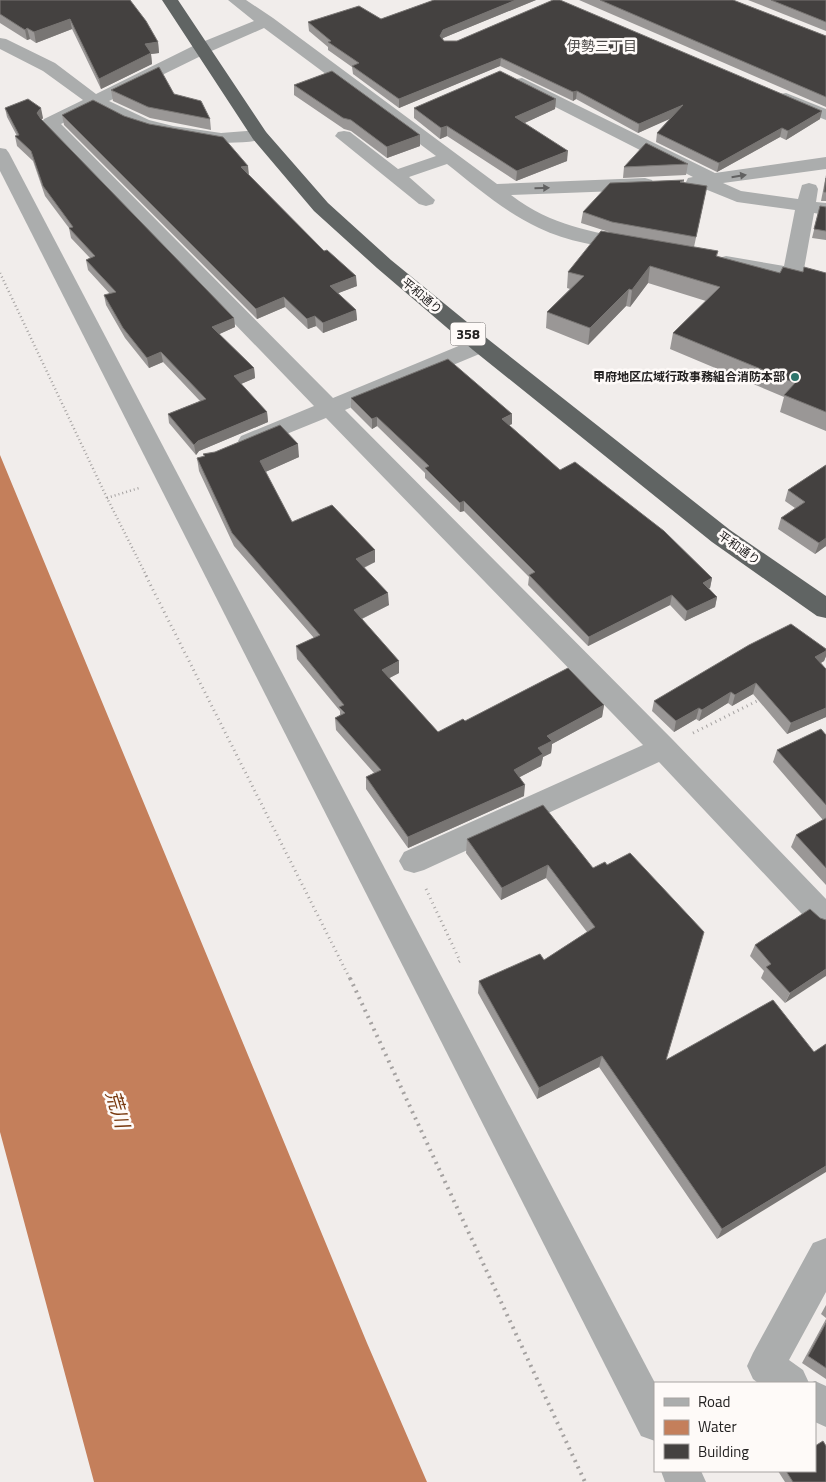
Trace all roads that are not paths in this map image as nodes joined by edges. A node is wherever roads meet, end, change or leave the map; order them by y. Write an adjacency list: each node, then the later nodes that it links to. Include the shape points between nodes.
1 (170, 0): 5 (highway, 平和通り / 358)
2 (236, 0): 3 (street)
3 (267, 21): 5 (street); 11 (street)
4 (0, 43): 8 (street, via 49,67)
5 (201, 49): 8 (street); 12 (highway, 平和通り / 358)
6 (510, 77): 18 (street)
7 (773, 92): 10 (street)
8 (94, 100): 12 (street, via 143,124 173,131 221,138); 28 (street, via 50,124)
9 (414, 110): 11 (street)
10 (826, 115)
11 (397, 117): 15 (street)
12 (259, 135): 27 (highway, 平和通り / 358, via 322,207)
13 (344, 136): 17 (street)
14 (0, 153): 36 (street)
15 (450, 157): 17 (street); 19 (street)
16 (819, 164): 18 (street, one-way to 16); 21 (street)
17 (395, 176): 20 (street)
18 (709, 181): 19 (street, one-way to 18); 21 (street, via 737,196)
19 (494, 190): 23 (street, via 517,209 547,225 574,234)
20 (426, 200)
21 (806, 206): 22 (street); 25 (street)
22 (826, 209)
23 (649, 249)
24 (706, 259): 25 (street)
25 (792, 273): 26 (street)
26 (826, 279)
27 (481, 345): 28 (street); 30 (highway, 平和通り / 358, via 722,536)
28 (327, 407): 29 (street); 31 (street)
29 (226, 450)
30 (826, 609)
31 (663, 748): 32 (street); 33 (street)
32 (414, 861)
33 (826, 919)
34 (826, 1256): 35 (street, via 766,1366)
35 (789, 1382)
36 (654, 1420)

